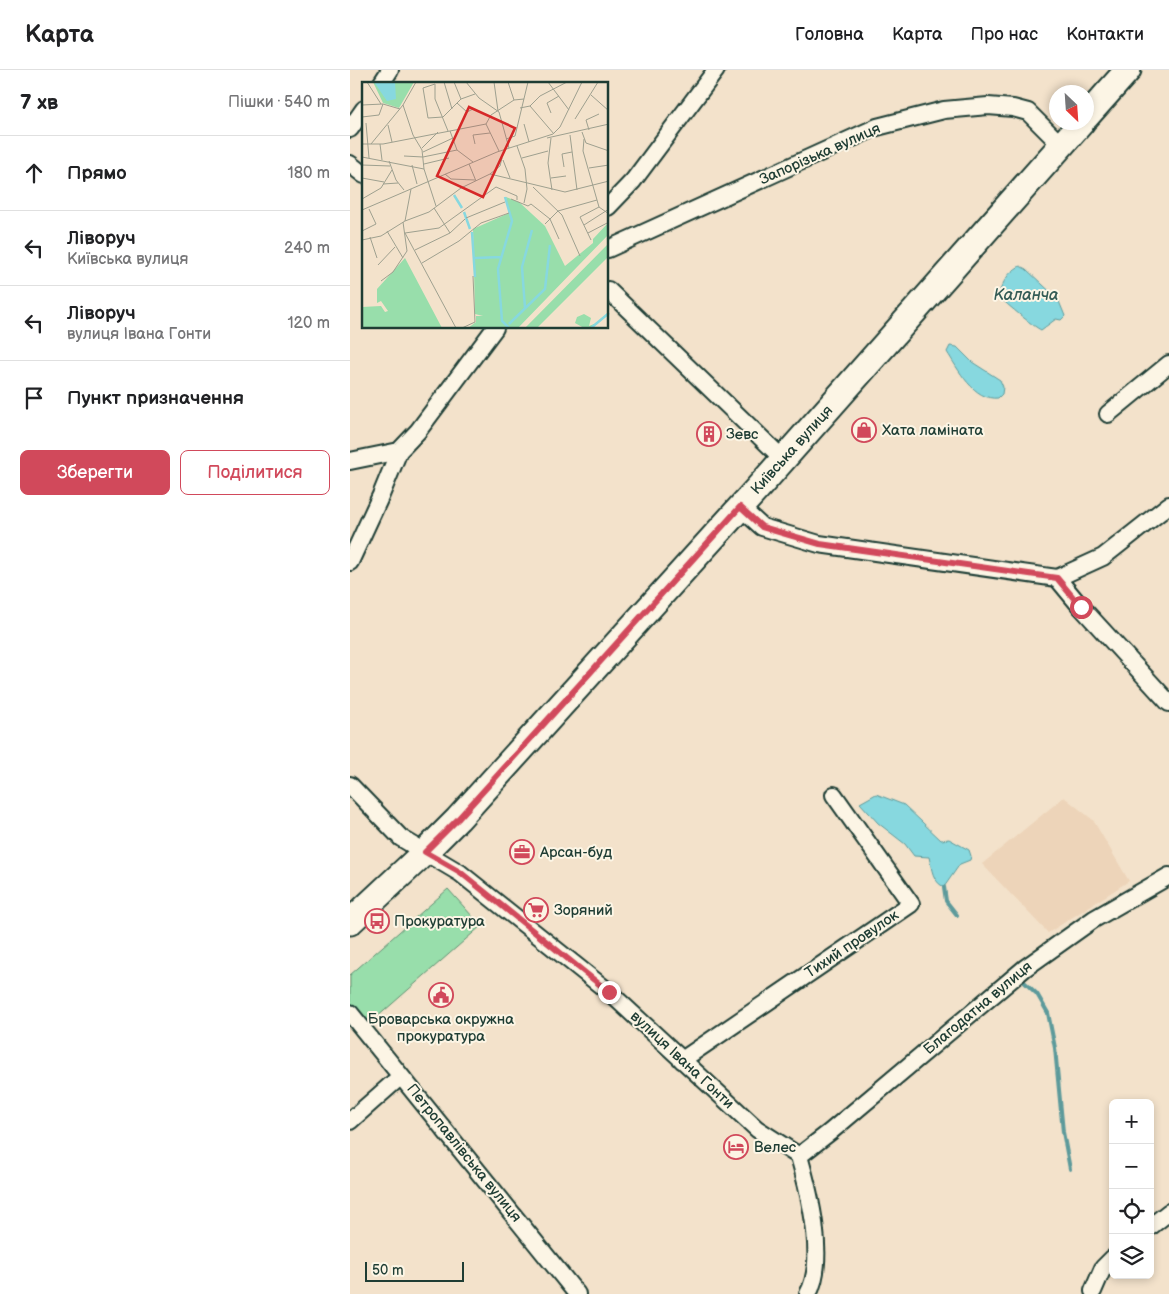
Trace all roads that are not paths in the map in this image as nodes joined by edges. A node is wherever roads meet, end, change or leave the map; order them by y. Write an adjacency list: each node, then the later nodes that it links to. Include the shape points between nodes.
1 (390, 70): 4 (street)
2 (716, 70): 12 (street, via 633,181)
3 (1128, 70): 5 (main road)
4 (382, 82)
5 (1094, 108)
6 (362, 112): 7 (street)
7 (350, 129)
8 (1075, 130): 9 (main road, Київська вулиця)
9 (1061, 145): 13 (street, Запорізька вулиця, via 1028,112 988,106 944,110 877,127); 19 (main road, Київська вулиця)
10 (350, 164): 11 (street)
11 (362, 173)
12 (609, 206)
13 (609, 249)
14 (609, 291): 19 (street)
15 (494, 329): 18 (street, via 418,431)
16 (1169, 364): 17 (street)
17 (1108, 414)
18 (399, 451): 20 (street); 23 (street)
19 (783, 459): 22 (main road, Київська вулиця)
20 (350, 461)
21 (1169, 505): 24 (street, via 1103,557)
22 (740, 507): 24 (street, via 762,527 820,544); 28 (main road, Київська вулиця)
23 (350, 562)
24 (1057, 578): 25 (street)
25 (1169, 703)
26 (350, 785): 28 (street, вулиця Івана Гонти, via 401,838)
27 (834, 795): 32 (street, Тихий провулок, via 911,904)
28 (425, 852): 30 (main road, Київська вулиця); 32 (street, вулиця Івана Гонти, via 460,872 609,992)
29 (1169, 876): 35 (street, Благодатна вулиця, via 1094,919 1025,968)
30 (350, 922)
31 (350, 1013): 33 (street, Петропавлівська вулиця)
32 (682, 1060): 35 (street, вулиця Івана Гонти, via 757,1129)
33 (401, 1076): 34 (street); 40 (street, Петропавлівська вулиця)
34 (350, 1121)
35 (799, 1156): 41 (street, via 807,1185 817,1258)
36 (1169, 1212): 37 (street)
37 (1154, 1224)
38 (1109, 1262): 39 (street)
39 (1092, 1291)
40 (577, 1294)
41 (808, 1294)

